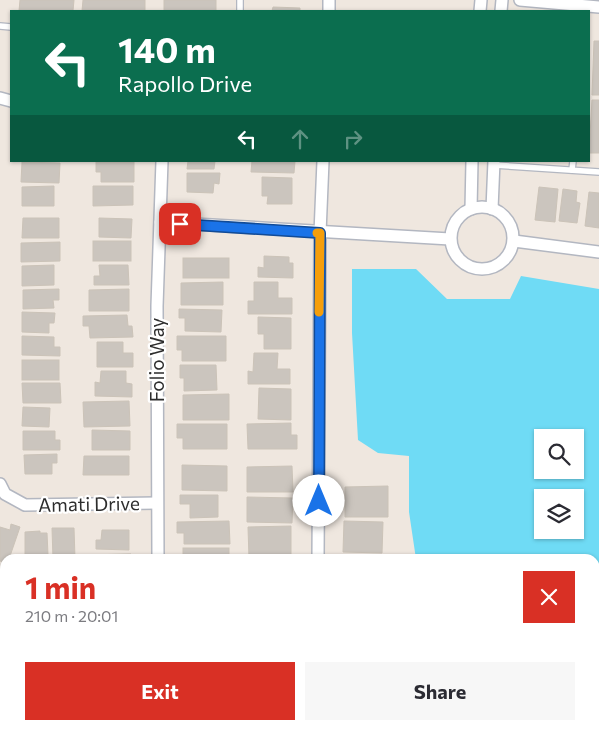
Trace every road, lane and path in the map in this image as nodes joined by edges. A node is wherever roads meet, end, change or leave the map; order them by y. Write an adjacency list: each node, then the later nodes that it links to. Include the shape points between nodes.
1 (520, 0): 2 (street)
2 (580, 5): 3 (street)
3 (599, 6)
4 (162, 162): 13 (street, Folio Way)
5 (323, 162): 14 (street)
6 (472, 162): 12 (street)
7 (573, 162): 9 (lane)
8 (494, 163): 9 (lane); 11 (street)
9 (572, 170): 10 (lane)
10 (599, 172)
11 (492, 208): 12 (street); 16 (street, via 512,227)
12 (471, 209): 15 (street, via 460,216)
13 (160, 222): 14 (street); 19 (street, Folio Way)
14 (320, 233): 15 (street); 21 (street)
15 (450, 239): 16 (street, via 453,252 462,263 474,269 488,270 501,264 510,254)
16 (514, 241): 17 (street)
17 (599, 252)
18 (0, 484): 19 (street, Amati Drive, via 5,494 25,505)
19 (157, 503): 20 (street, Folio Way)
20 (158, 554)
21 (318, 554)

